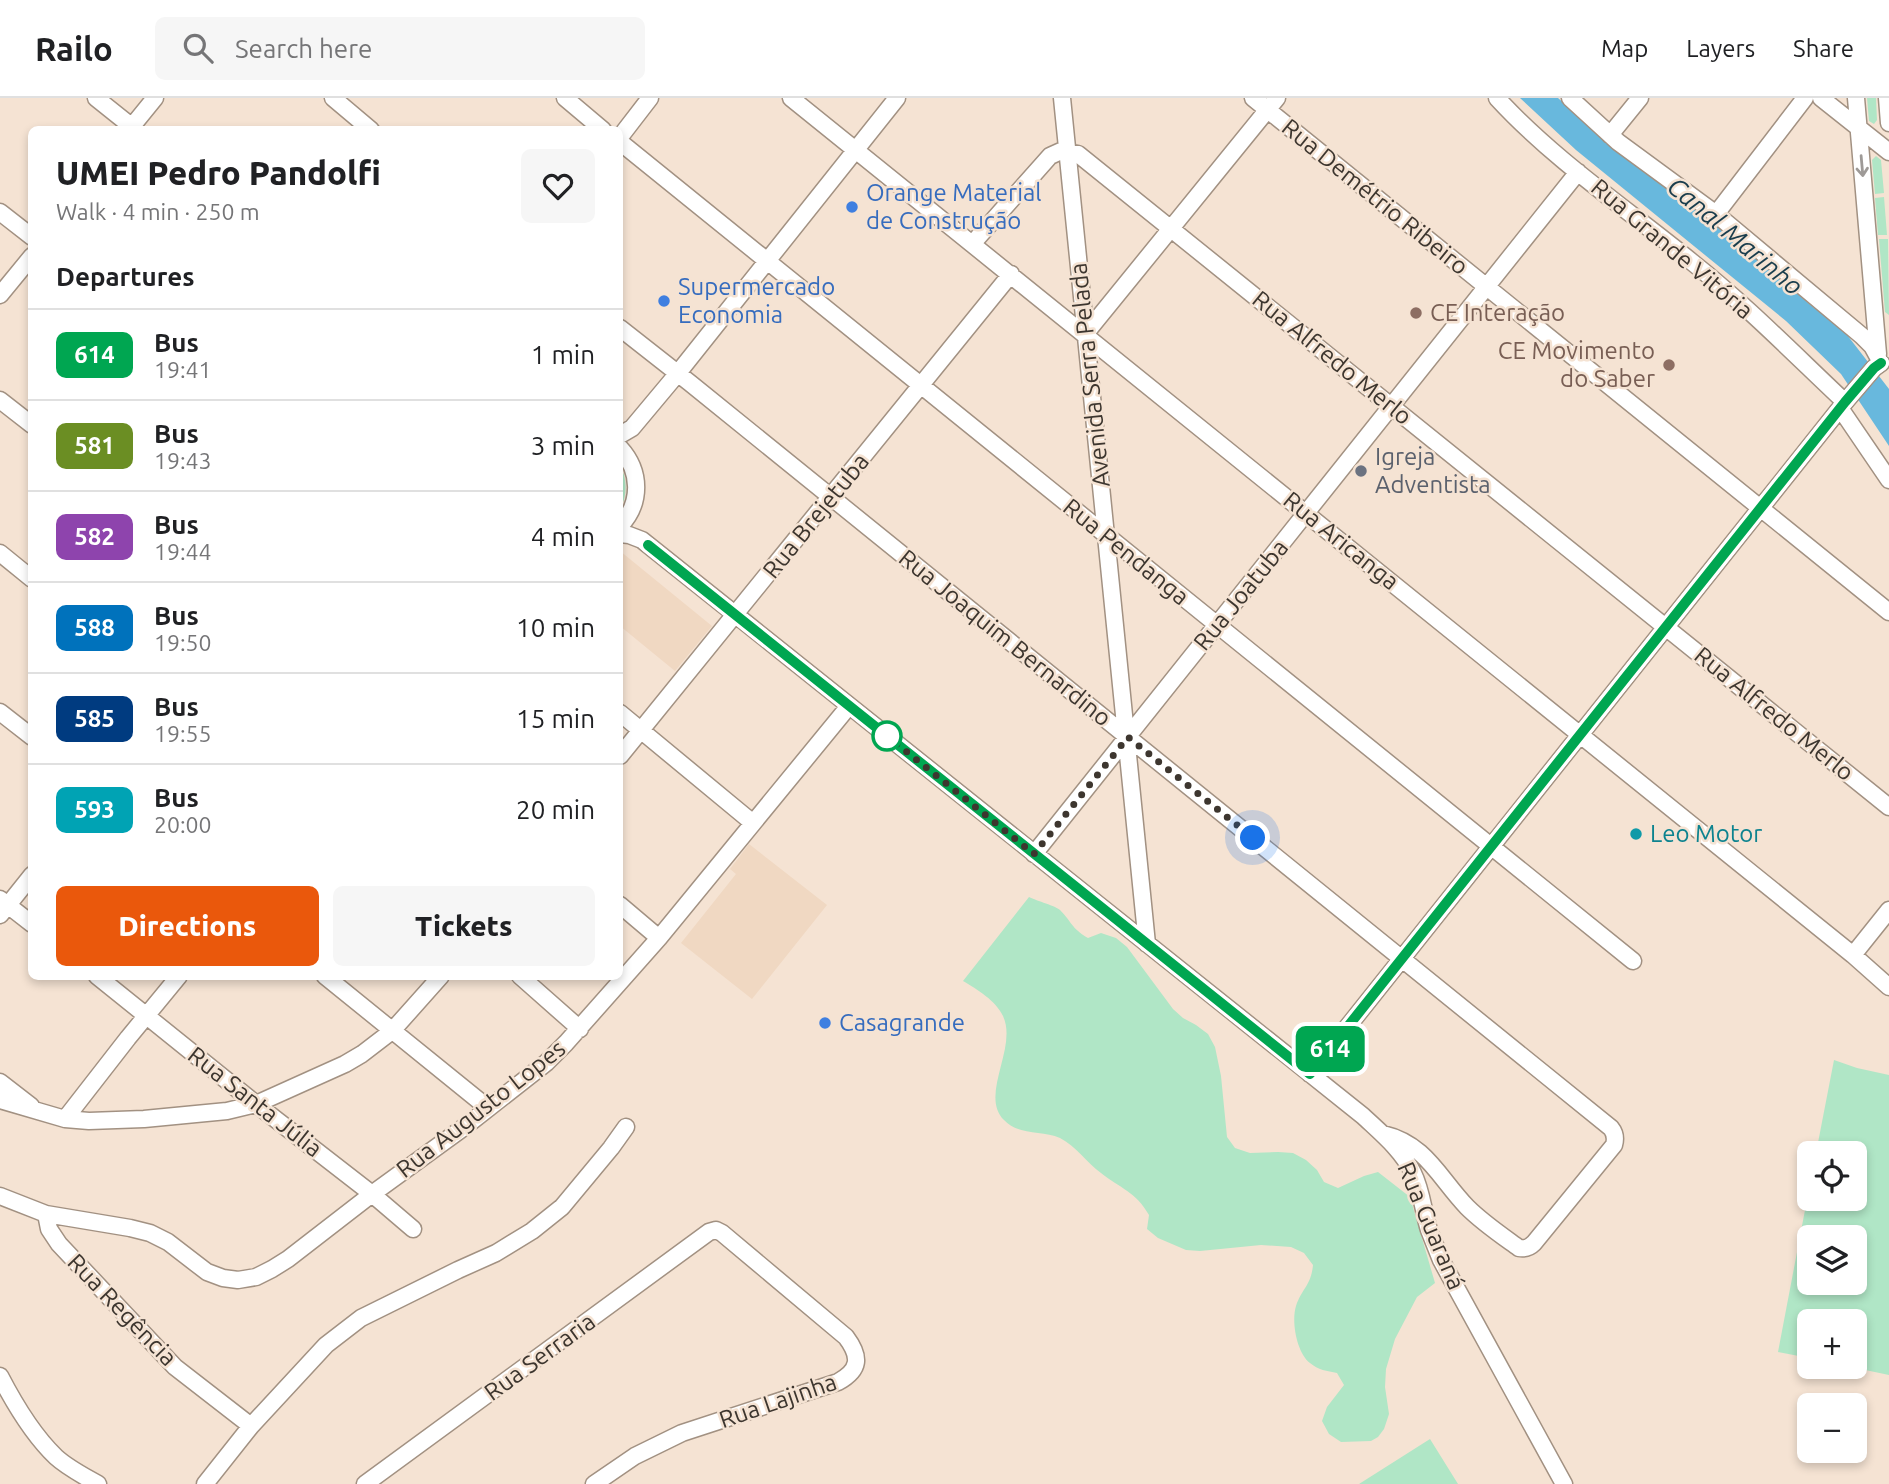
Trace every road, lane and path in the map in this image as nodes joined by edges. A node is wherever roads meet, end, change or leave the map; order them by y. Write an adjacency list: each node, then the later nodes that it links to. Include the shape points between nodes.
1 (96, 98): 19 (street)
2 (155, 98): 20 (street)
3 (333, 98): 21 (street)
4 (565, 98): 22 (street)
5 (650, 98): 24 (street)
6 (791, 98): 27 (street, Rua Aricanga)
7 (897, 98): 27 (street)
8 (1062, 98): 28 (street, Avenida Serra Pelada)
9 (1253, 98): 17 (street, Rua Demétrio Ribeiro)
10 (1497, 98): 30 (street, Rua Grande Vitória)
11 (1570, 98): 25 (street, Rua Grande Vitória)
12 (1640, 98): 25 (street)
13 (1805, 98): 32 (street)
14 (1821, 98): 23 (street)
15 (1856, 98): 23 (street)
16 (1887, 98): 18 (street)
17 (1272, 104): 33 (street); 39 (street, Rua Demétrio Ribeiro)
18 (1889, 123)
19 (130, 126)
20 (134, 126)
21 (366, 126)
22 (599, 126)
23 (1858, 128): 29 (street); 42 (street, one-way to 42)
24 (623, 133)
25 (1610, 135): 32 (street, Rua Grande Vitória)
26 (623, 144): 37 (street, Rua Pendanga)
27 (857, 149): 35 (street, Rua Aricanga); 37 (street)
28 (1068, 151): 33 (street, Rua Alfredo Merlo, via 1083,157); 35 (street, via 1049,156); 43 (street, Avenida Serra Pelada)
29 (1889, 152)
30 (1578, 172): 39 (street, Rua Joatuba); 49 (street, Rua Grande Vitória, via 1711,278)
31 (0, 212): 34 (street)
32 (1716, 214): 42 (street, Rua Grande Vitória)
33 (1171, 228): 43 (street); 50 (street, Rua Alfredo Merlo)
34 (28, 234)
35 (973, 243): 38 (street, Rua Aricanga)
36 (28, 261): 40 (street)
37 (766, 262): 45 (street); 47 (street, Rua Pendanga)
38 (1011, 274): 43 (street, Rua Aricanga); 47 (street, Rua Brejetuba)
39 (1487, 287): 50 (street, Rua Joatuba); 58 (street, Rua Demétrio Ribeiro)
40 (0, 295)
41 (623, 330): 45 (street, Rua Joaquim Bernardino)
42 (1868, 333): 44 (street)
43 (1086, 334): 59 (street, Rua Aricanga); 62 (street, Avenida Serra Pelada)
44 (1882, 361): 46 (street); 49 (street)
45 (678, 373): 52 (street); 56 (street, Rua Joaquim Bernardino)
46 (1889, 379)
47 (921, 386): 56 (street, Rua Brejetuba); 62 (street, Rua Pendanga)
48 (0, 400): 51 (street)
49 (1845, 402): 55 (street, Rua Grande Vitória); 58 (street)
50 (1392, 406): 59 (street, Rua Joatuba); 69 (street, Rua Alfredo Merlo)
51 (28, 422)
52 (637, 422): 53 (street); 54 (street)
53 (623, 434)
54 (624, 453): 57 (street, Rua Guaraná, via 634,470)
55 (1889, 480)
56 (831, 497): 67 (street, Rua Brejetuba); 76 (street, Rua Joaquim Bernardino)
57 (635, 500): 60 (street); 63 (street, Rua Guaraná, via 637,526)
58 (1760, 508): 66 (street, Rua Demétrio Ribeiro); 69 (street)
59 (1306, 513): 68 (street, Rua Joatuba); 75 (street, Rua Aricanga)
60 (623, 522)
61 (623, 535): 63 (street, Rua Guaraná)
62 (1106, 535): 68 (street, Rua Pendanga); 76 (street, Avenida Serra Pelada)
63 (648, 545): 67 (street, Rua Guaraná)
64 (0, 553): 65 (street)
65 (28, 576)
66 (1889, 612)
67 (736, 615): 70 (street, Rua Guaraná); 73 (street, Rua Brejetuba)
68 (1217, 625): 76 (street, Rua Joatuba); 80 (street, Rua Pendanga)
69 (1666, 627): 75 (street); 78 (street, Rua Alfredo Merlo)
70 (849, 706): 79 (street, Rua Augusto Lopes); 81 (street, Rua Guaraná)
71 (0, 712): 74 (street)
72 (623, 716): 73 (street)
73 (640, 731): 77 (street, Rua Brejetuba); 79 (street)
74 (28, 734)
75 (1580, 735): 80 (street); 89 (street, Rua Aricanga)
76 (1128, 737): 81 (street, Rua Joatuba); 88 (street, Avenida Serra Pelada); 90 (street, Rua Joaquim Bernardino)
77 (623, 752)
78 (1889, 807)
79 (753, 823): 87 (street, Rua Augusto Lopes)
80 (1491, 846): 90 (street); 91 (street, Rua Pendanga)
81 (1034, 854): 88 (street, Rua Guaraná)
82 (28, 879): 83 (street)
83 (3, 907): 86 (street)
84 (623, 908): 87 (street)
85 (1889, 910): 89 (street)
86 (28, 923)
87 (659, 938): 92 (street, Rua Augusto Lopes)
88 (1147, 944): 103 (street, Rua Guaraná)
89 (1853, 955): 99 (street, Rua Aricanga)
90 (1402, 958): 103 (street); 111 (street, Rua Joaquim Bernardino, via 1611,1128 1615,1136 1614,1145 1534,1243 1523,1249 1467,1207 1419,1151)
91 (1633, 961)
92 (623, 979)
93 (102, 980): 100 (street, Rua Santa Júlia)
94 (176, 980): 100 (street)
95 (330, 980): 102 (street)
96 (437, 980): 102 (street)
97 (525, 980): 101 (street)
98 (623, 980): 101 (street, Rua Augusto Lopes)
99 (1889, 987)
100 (146, 1016): 106 (street, Rua Santa Júlia); 109 (street)
101 (580, 1029): 107 (street, Rua Augusto Lopes, via 546,1063)
102 (392, 1031): 106 (street, via 345,1064); 107 (street)
103 (1310, 1074): 111 (street, Rua Guaraná)
104 (0, 1082): 108 (street)
105 (0, 1100): 108 (street)
106 (256, 1104): 109 (street, via 144,1119); 112 (street, Rua Santa Júlia)
107 (488, 1108): 112 (street, Rua Augusto Lopes)
108 (39, 1113): 109 (street)
109 (65, 1119)
110 (626, 1127): 118 (street, via 578,1190 548,1219 496,1253 361,1318 326,1345)
111 (1383, 1134): 123 (street, Rua Guaraná, via 1412,1171 1441,1260)
112 (372, 1194): 114 (street, Rua Augusto Lopes, via 288,1259 256,1277 238,1280 207,1272 150,1233); 115 (street, Rua Santa Júlia)
113 (0, 1196): 114 (street)
114 (46, 1214): 118 (street, Rua Regência, via 59,1244 175,1367)
115 (413, 1229)
116 (716, 1230): 121 (street, Rua Serraria); 122 (street, Rua Lajinha, via 846,1337 853,1346 855,1366 838,1382 682,1433 635,1456)
117 (0, 1376): 119 (street, via 21,1413 57,1458)
118 (251, 1426): 120 (street)
119 (98, 1484)
120 (205, 1484)
121 (365, 1484)
122 (594, 1484)
123 (1564, 1484)

